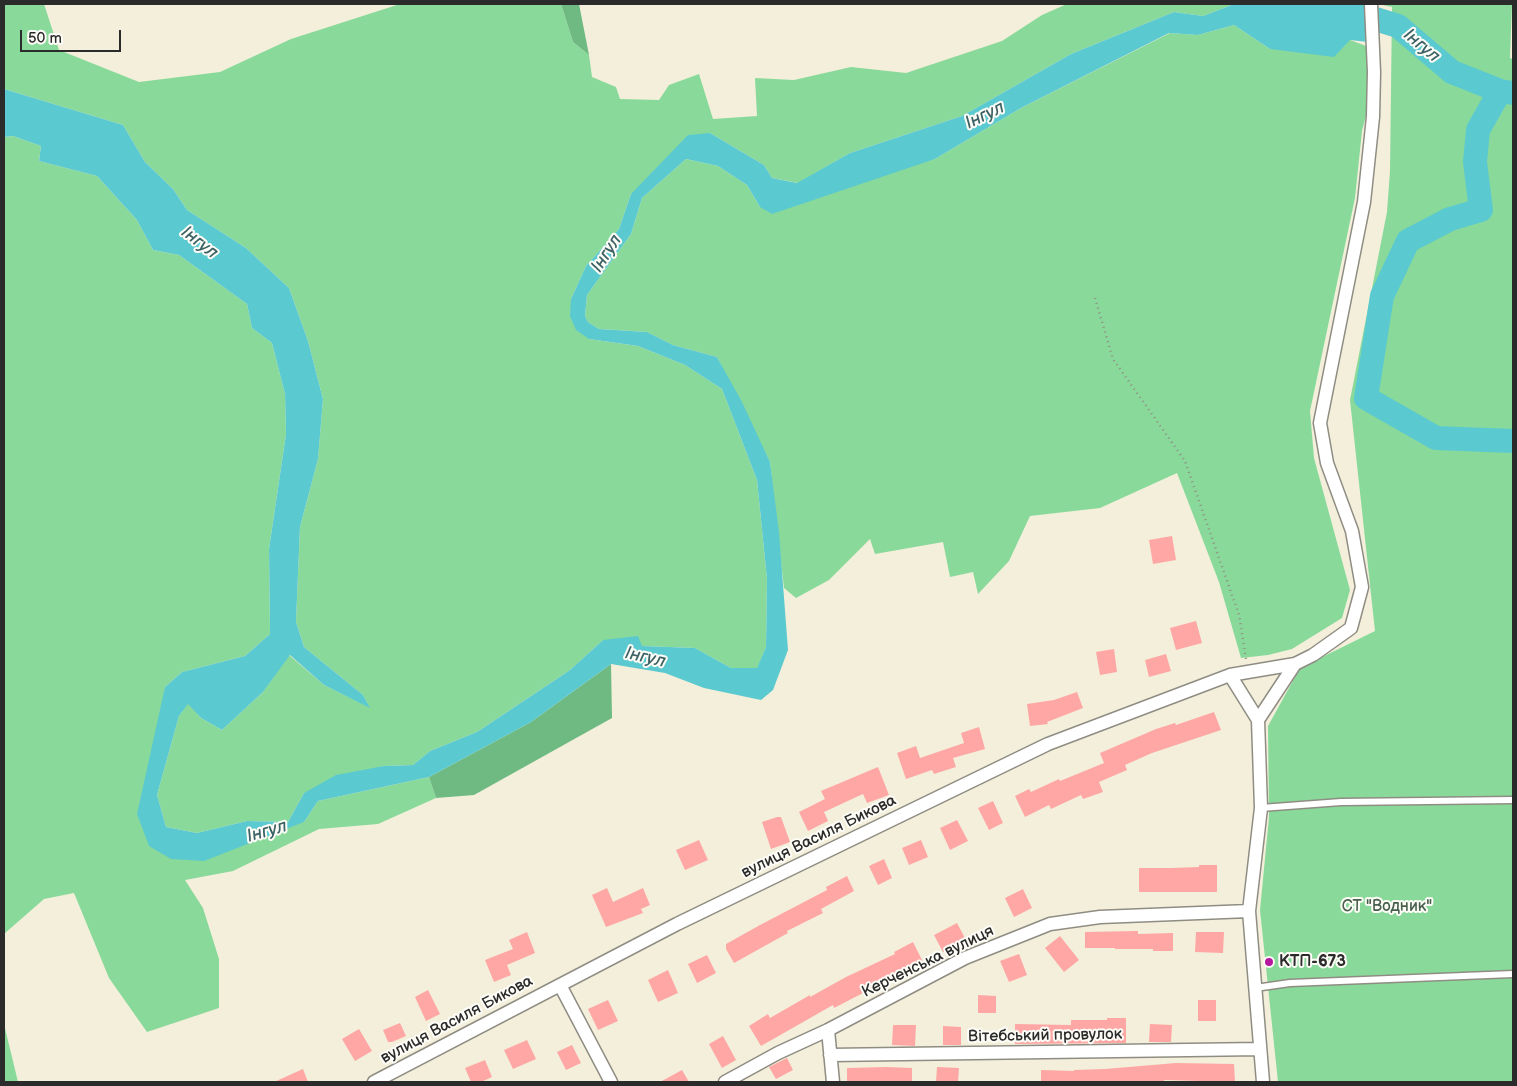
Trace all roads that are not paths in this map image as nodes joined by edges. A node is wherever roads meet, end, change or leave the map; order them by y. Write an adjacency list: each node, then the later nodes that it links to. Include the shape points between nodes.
1 (1371, 4): 2 (street, via 1373,117 1364,202 1320,423 1328,463 1352,531 1362,588 1351,628)
2 (1295, 664): 3 (street, вулиця Василя Бикова); 4 (street)
3 (1230, 675): 4 (street); 9 (street, вулиця Василя Бикова, via 1048,744 677,924)
4 (1258, 720): 6 (street)
5 (1513, 800): 6 (lane, via 1341,802)
6 (1261, 808): 7 (street)
7 (1249, 911): 10 (street); 11 (street, Керченська вулиця, via 1100,917 1050,924 965,958)
8 (1513, 974): 10 (lane)
9 (560, 985): 14 (street, вулиця Василя Бикова); 15 (street)
10 (1255, 988): 12 (street)
11 (828, 1030): 13 (street); 16 (street, Керченська вулиця)
12 (1260, 1049): 13 (street, Вітебський провулок); 18 (street)
13 (830, 1055): 17 (street)
14 (374, 1082)
15 (611, 1082)
16 (725, 1082)
17 (833, 1082)
18 (1263, 1082)

